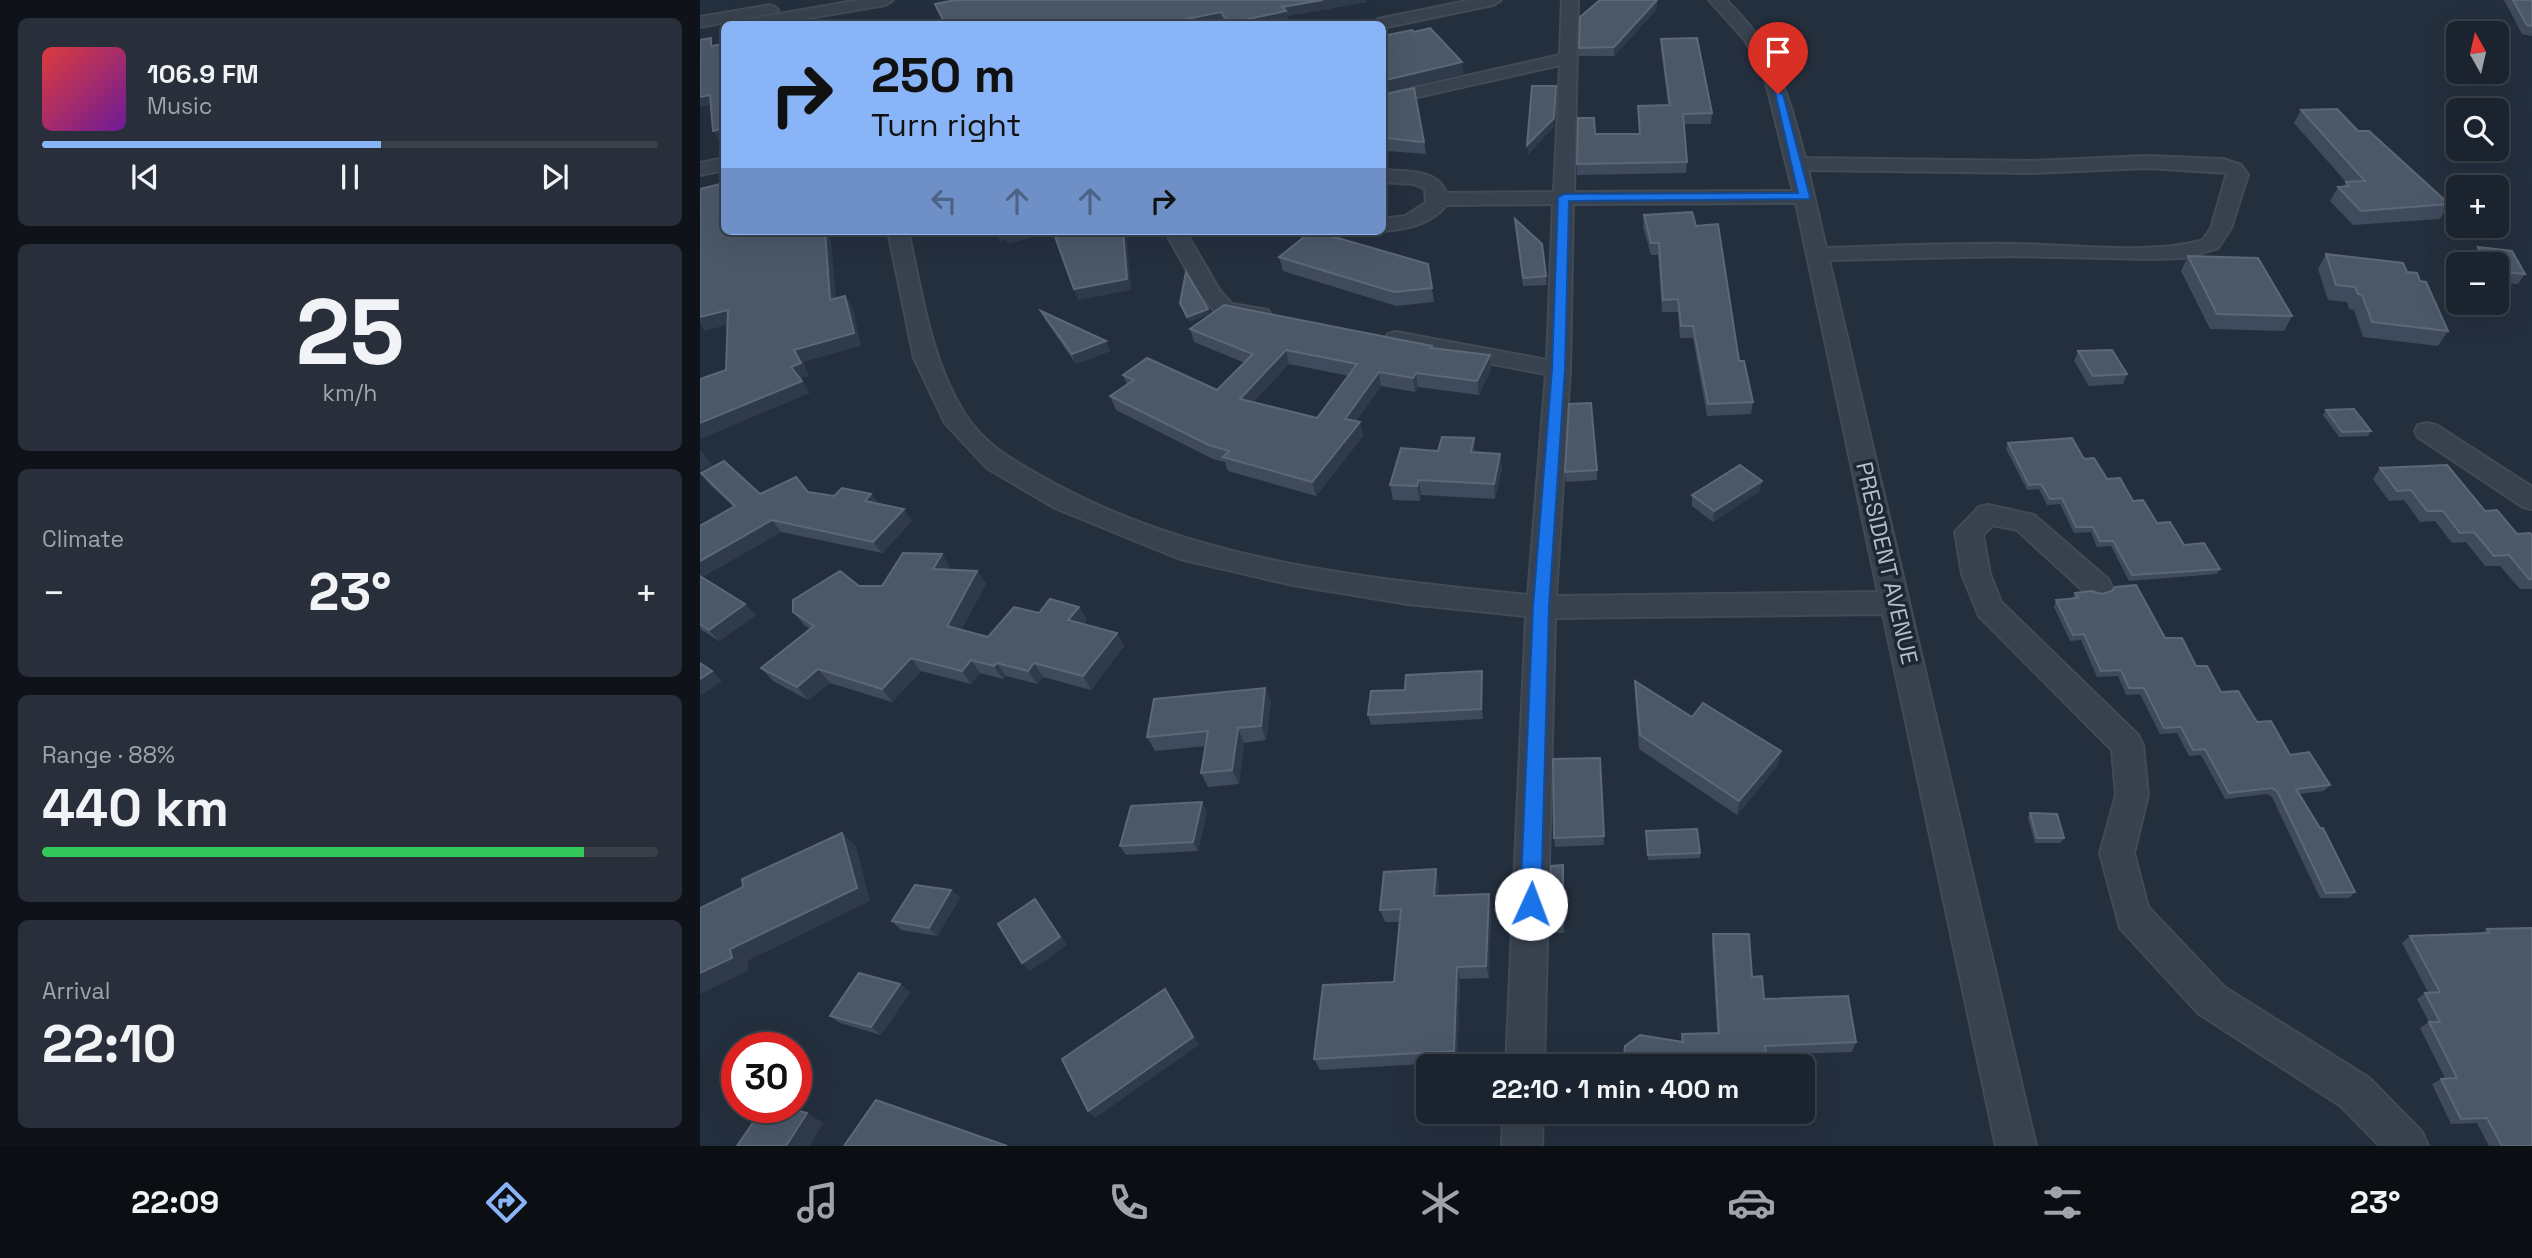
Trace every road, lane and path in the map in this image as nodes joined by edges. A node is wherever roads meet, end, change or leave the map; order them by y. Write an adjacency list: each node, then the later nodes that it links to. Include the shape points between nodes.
1 (825, 0): 7 (street)
2 (880, 0): 3 (street); 7 (street)
3 (885, 0)
4 (1493, 0): 10 (street)
5 (1570, 0): 13 (street)
6 (1717, 0): 15 (street, PRESIDENT AVENUE, via 1761,47)
7 (787, 12): 8 (street); 9 (street)
8 (759, 21)
9 (700, 22)
10 (1386, 22)
11 (721, 30): 12 (street)
12 (700, 33)
13 (1568, 58): 14 (street); 19 (street)
14 (1386, 99)
15 (1797, 164): 20 (street, PRESIDENT AVENUE); 25 (street, via 2147,162 2223,164 2238,175 2211,244 2184,252)
16 (721, 165): 17 (street)
17 (700, 169)
18 (1386, 176): 21 (street, via 1418,178 1434,186)
19 (1564, 197): 20 (street); 21 (street); 28 (street)
20 (1805, 197): 25 (street, PRESIDENT AVENUE)
21 (1438, 199): 22 (street, via 1421,217)
22 (1386, 225)
23 (899, 235): 33 (street, via 926,358 954,417 996,462 1064,501 1180,549 1293,575)
24 (1177, 235): 26 (street, via 1211,294 1225,309)
25 (1817, 254): 32 (street, PRESIDENT AVENUE)
26 (1276, 318)
27 (1370, 335): 28 (street)
28 (1558, 369): 33 (street)
29 (2427, 431): 30 (street)
30 (2532, 500)
31 (2098, 587): 38 (street, via 2025,522 1988,514 1969,532 1976,574 1989,607 2127,745 2132,795 2118,853 2133,916 2211,1000 2355,1092)
32 (1897, 603): 33 (street); 37 (street, PRESIDENT AVENUE)
33 (1541, 607): 34 (street)
34 (1525, 1054)
35 (1523, 1124): 36 (street)
36 (1522, 1146)
37 (2016, 1146)
38 (2408, 1146)

